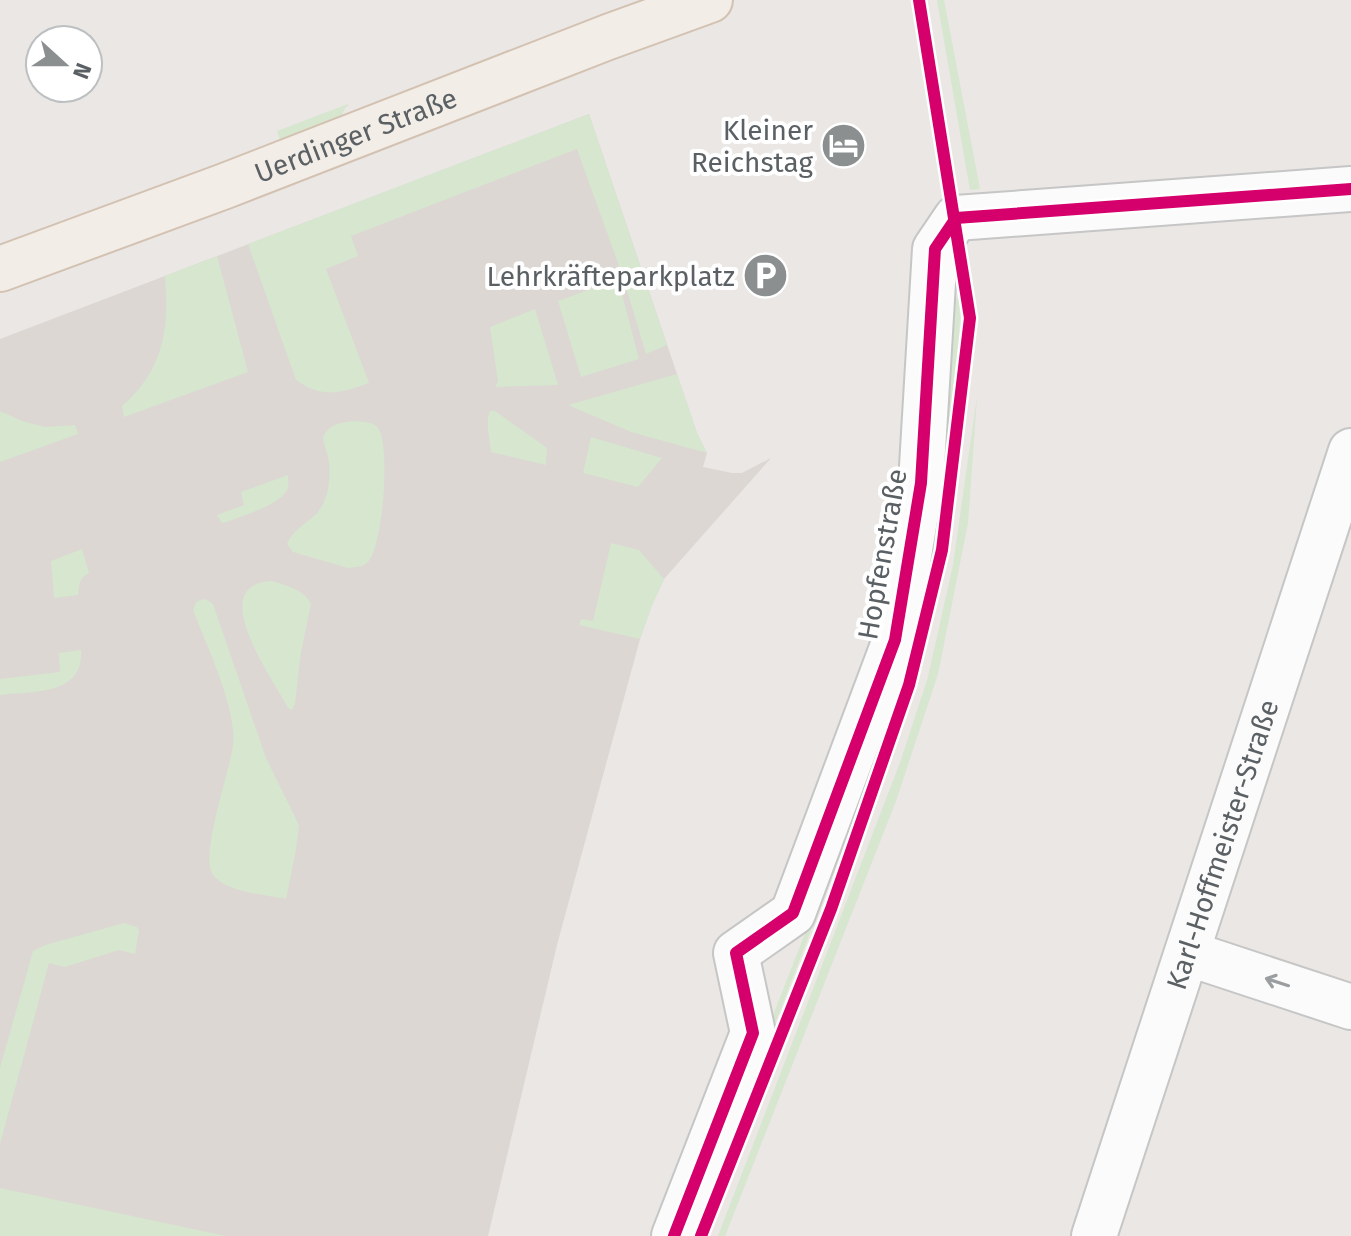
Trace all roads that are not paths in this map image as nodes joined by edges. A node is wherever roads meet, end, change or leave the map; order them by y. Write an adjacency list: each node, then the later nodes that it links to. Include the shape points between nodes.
1 (710, 0): 3 (main road, Uerdinger Straße)
2 (1351, 189): 7 (street, Hopfenstraße, via 956,218 935,249 921,483 895,640 793,913 736,953 753,1033)
3 (0, 269)
4 (1351, 451): 5 (street, Karl-Hoffmeister-Straße)
5 (1187, 953): 6 (street, one-way to 5); 8 (street, Karl-Hoffmeister-Straße)
6 (1351, 1007)
7 (674, 1236)
8 (1094, 1236)

